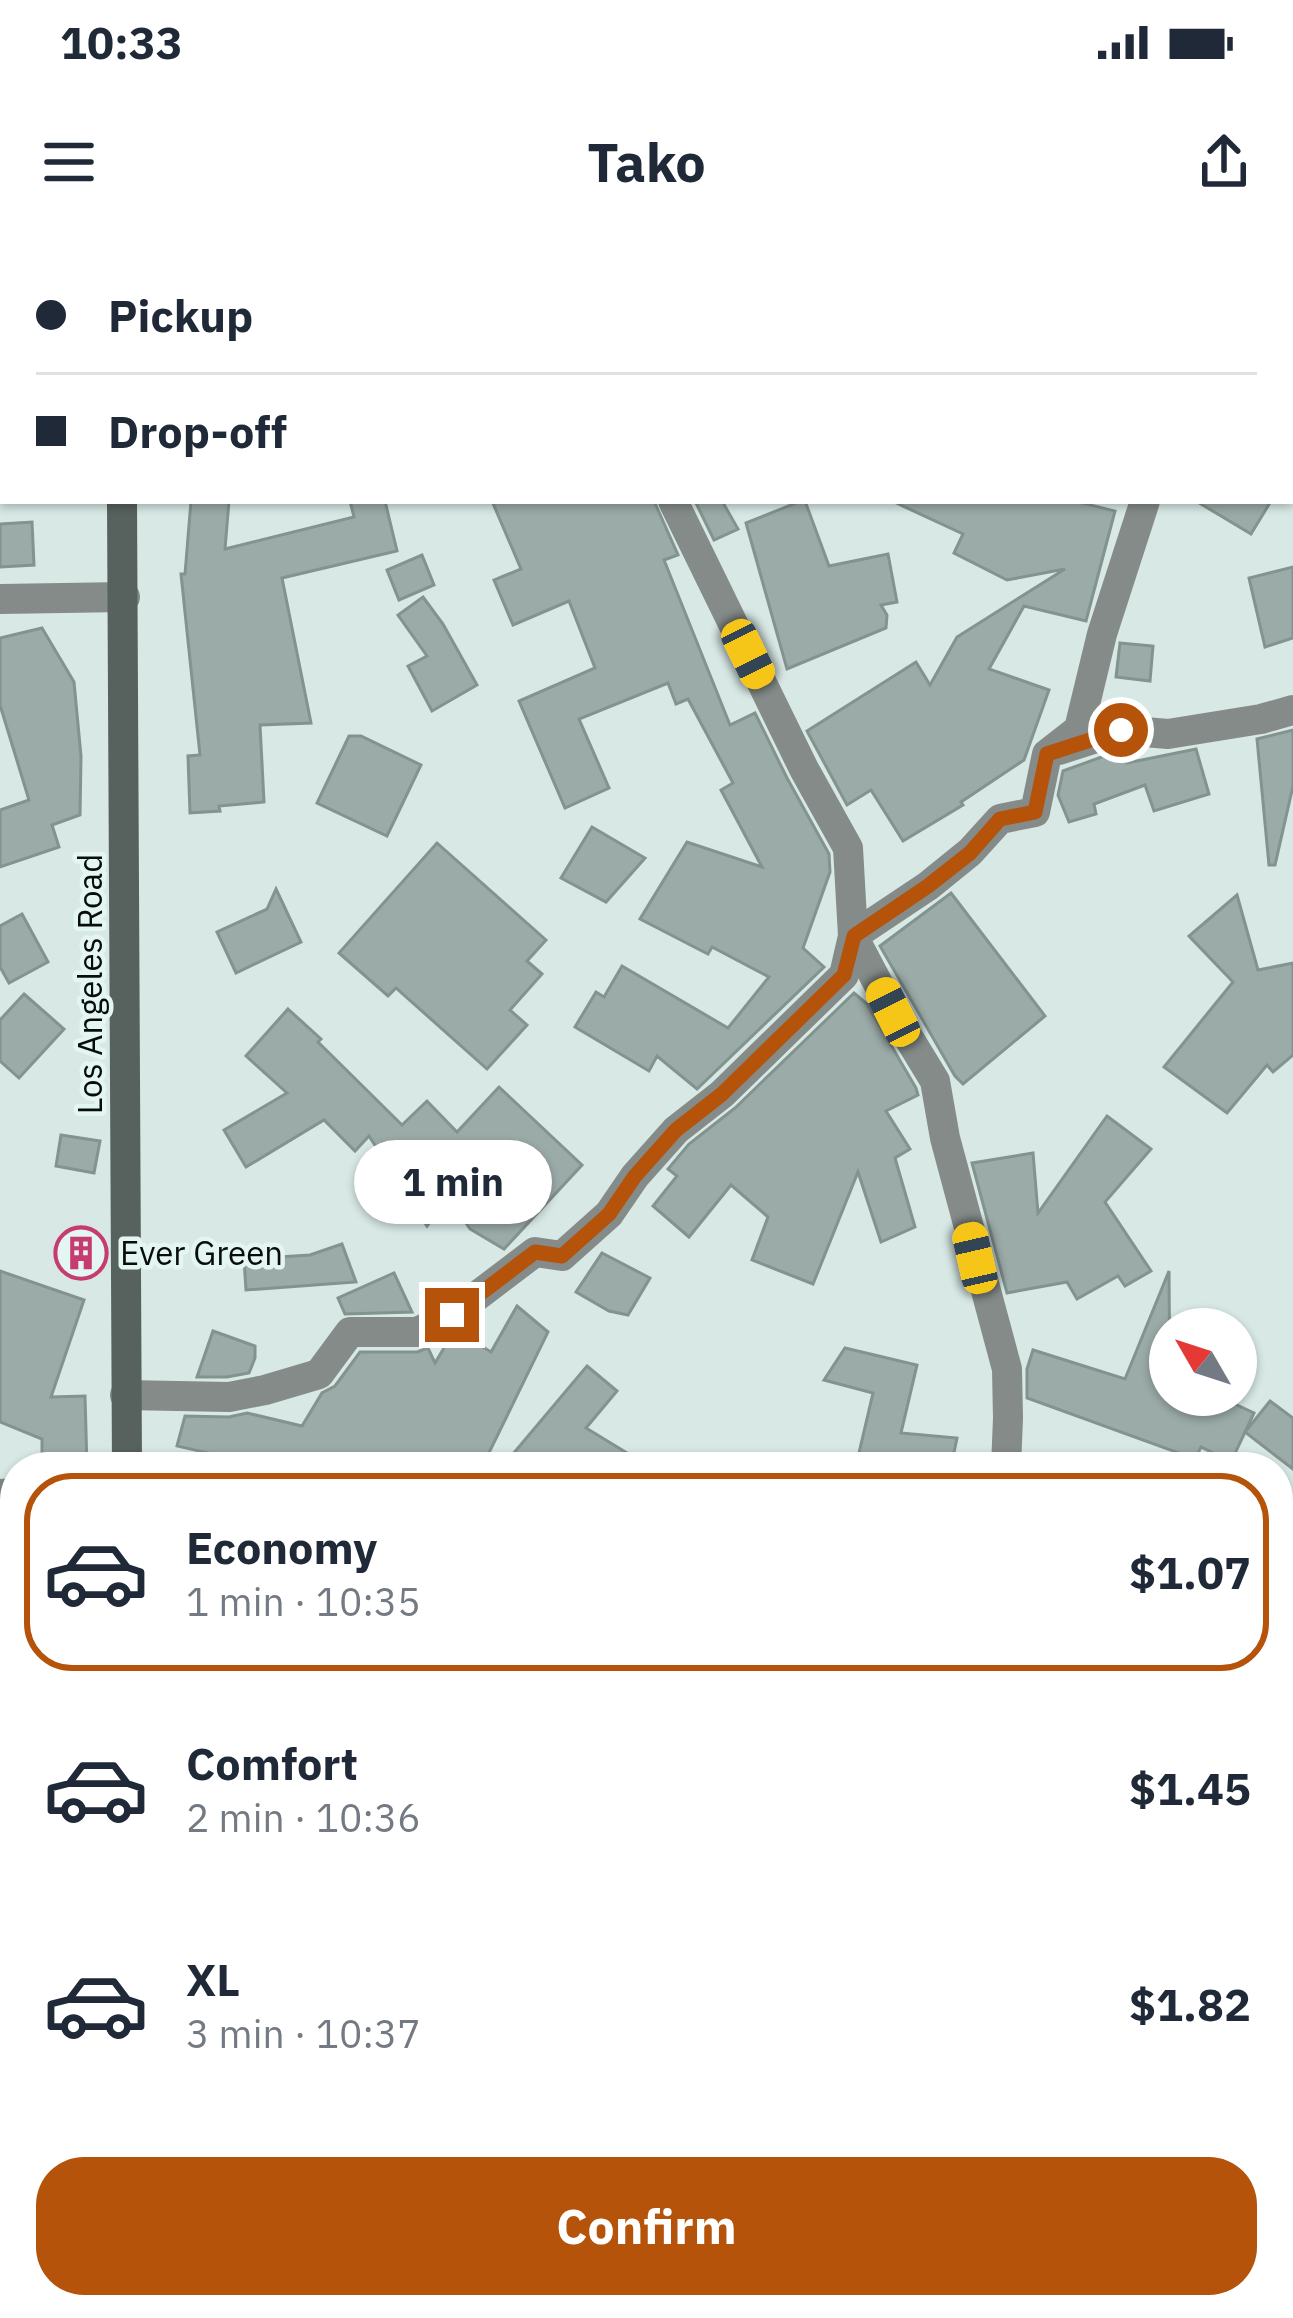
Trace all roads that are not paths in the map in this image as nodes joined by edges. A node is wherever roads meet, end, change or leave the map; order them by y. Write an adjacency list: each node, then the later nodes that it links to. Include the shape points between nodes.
1 (122, 504): 4 (main road, Los Angeles Road)
2 (674, 504): 8 (street, via 848,848)
3 (1144, 504): 7 (street, via 1079,729)
4 (125, 597): 5 (street); 9 (main road, Los Angeles Road)
5 (0, 599)
6 (1293, 710): 7 (street, via 1168,734 1121,730)
7 (1047, 754): 8 (street, via 1035,812 1000,819 970,853)
8 (854, 936): 9 (street, via 844,975 676,1130 609,1214 562,1256 535,1252 452,1315 417,1331 350,1332 319,1374 229,1397); 11 (street, via 935,1081 1006,1369)
9 (125, 1395): 10 (main road, Los Angeles Road)
10 (127, 1452)
11 (1007, 1452)

